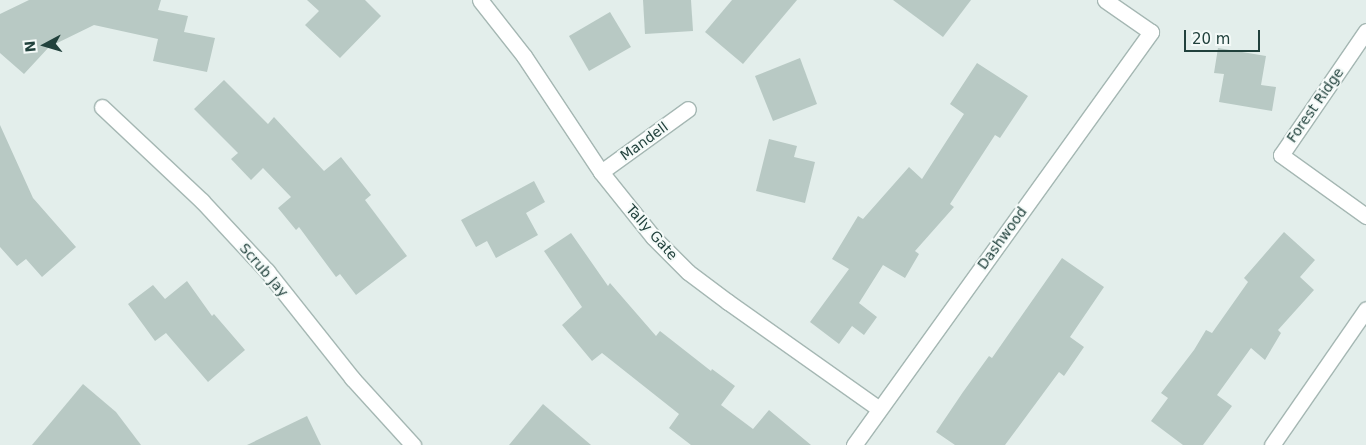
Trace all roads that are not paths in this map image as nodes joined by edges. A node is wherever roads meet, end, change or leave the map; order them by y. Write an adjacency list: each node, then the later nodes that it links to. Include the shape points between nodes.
1 (480, 0): 6 (street, Tally Gate, via 524,56)
2 (1105, 0): 9 (street, Dashwood, via 1151,32)
3 (1366, 31): 7 (street, Forest Ridge, via 1281,155)
4 (102, 107): 10 (street, Scrub Jay, via 202,201 260,264 352,378)
5 (688, 109): 6 (street, Mandell)
6 (601, 172): 9 (street, Tally Gate, via 652,237 688,272)
7 (1366, 216)
8 (1366, 309): 12 (street)
9 (880, 409): 11 (street, Dashwood)
10 (413, 445)
11 (854, 445)
12 (1272, 445)

